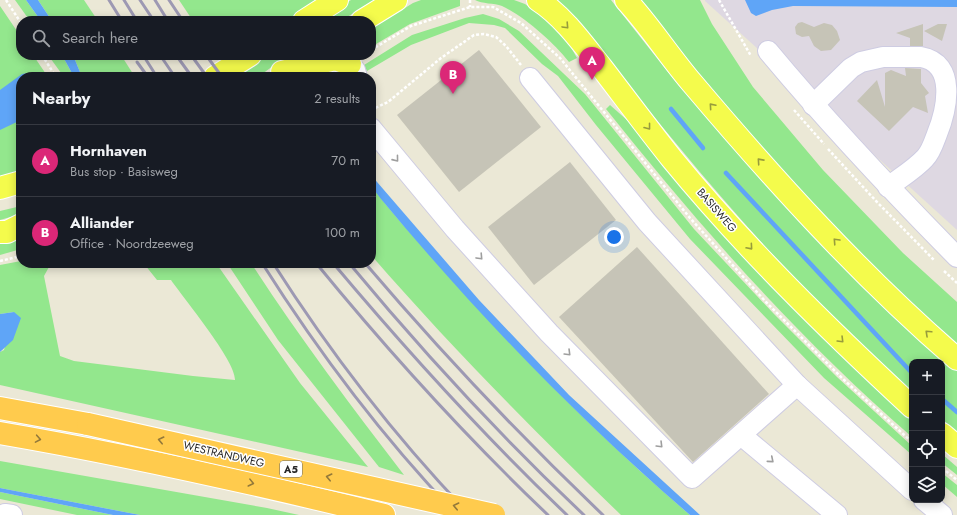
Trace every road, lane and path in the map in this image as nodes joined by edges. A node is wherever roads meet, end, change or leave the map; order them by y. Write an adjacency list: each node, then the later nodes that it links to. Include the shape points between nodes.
1 (6, 0): 8 (path)
2 (337, 0): 9 (main road)
3 (396, 0): 10 (main road)
4 (470, 0): 7 (path)
5 (538, 0): 39 (main road, BASISWEG, one-way to 39, via 549,7 581,41 673,159 763,262)
6 (626, 0): 37 (main road, one-way to 6, via 901,308 782,185 690,81)
7 (470, 7): 11 (path, via 411,26); 25 (path, via 493,8 521,23 560,58)
8 (16, 16)
9 (312, 16)
10 (370, 16)
11 (376, 47)
12 (768, 51): 26 (street)
13 (45, 60): 19 (path)
14 (242, 60): 20 (main road)
15 (300, 60): 21 (main road)
16 (331, 60): 22 (main road)
17 (340, 60): 18 (main road, via 346,61)
18 (353, 70)
19 (53, 72)
20 (223, 72)
21 (281, 72)
22 (286, 72)
23 (530, 78): 27 (path, via 496,37 474,35 441,58 388,102); 38 (street, via 647,222)
24 (594, 88): 25 (path)
25 (588, 92): 44 (path, via 690,218 766,302)
26 (813, 105): 30 (street); 30 (street, via 851,68 872,59 921,57 939,65 946,76 948,93 945,113 936,138 924,159)
27 (376, 108)
28 (376, 134): 42 (street, one-way to 42, via 455,229 544,327 692,478)
29 (16, 183): 31 (main road)
30 (888, 187): 35 (street)
31 (0, 188)
32 (16, 228): 33 (main road)
33 (0, 232)
34 (16, 257): 36 (path)
35 (957, 257)
36 (0, 261)
37 (957, 359)
38 (797, 385): 42 (street); 48 (street)
39 (909, 404)
40 (0, 408): 51 (highway, WESTRANDWEG / A5, one-way to 40, bridge, via 139,435)
41 (0, 432): 50 (highway, WESTRANDWEG / A5, one-way to 50, via 214,474)
42 (741, 435): 52 (street, one-way to 52)
43 (945, 437): 45 (main road)
44 (909, 439)
45 (957, 447)
46 (945, 470): 47 (path)
47 (957, 480)
48 (909, 487)
49 (928, 503): 53 (street)
50 (384, 515)
51 (494, 515)
52 (837, 515)
53 (942, 515)

